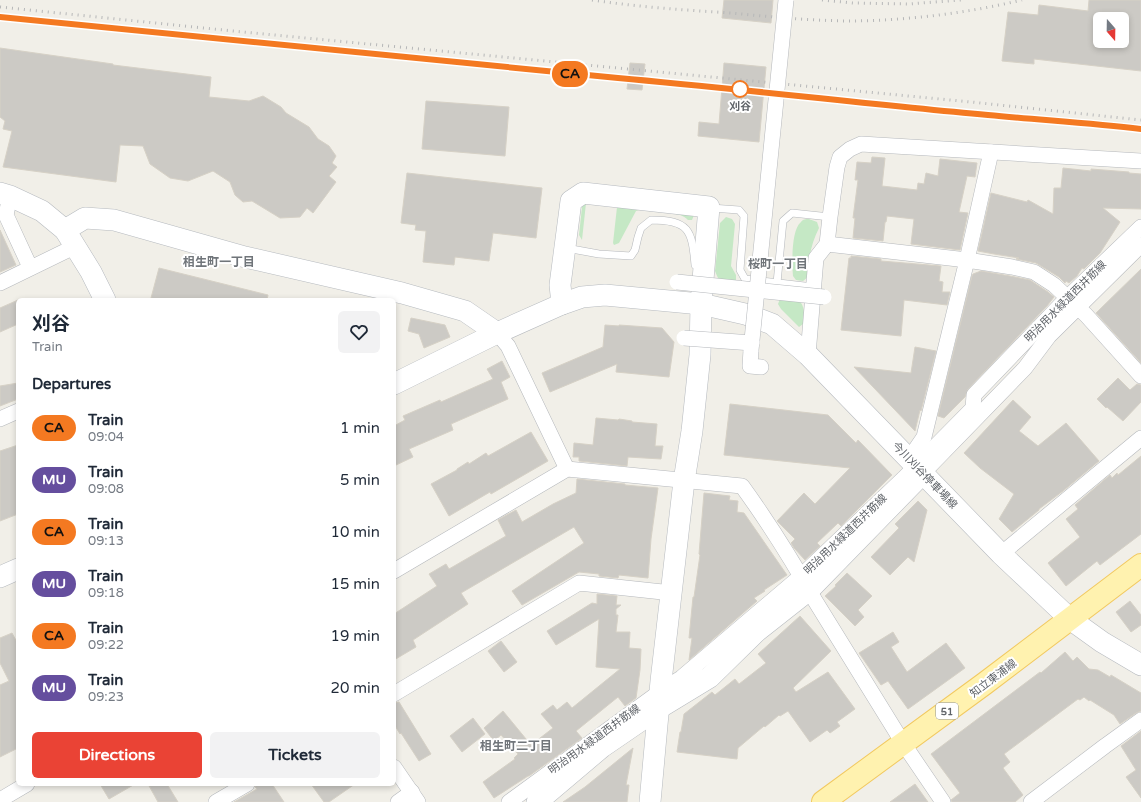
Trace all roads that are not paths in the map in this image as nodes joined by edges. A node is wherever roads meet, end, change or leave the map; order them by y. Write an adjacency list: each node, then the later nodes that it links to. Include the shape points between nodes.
1 (786, 0): 18 (street, bridge)
2 (991, 152): 3 (street); 6 (street, via 861,144 840,157 836,167); 12 (street)
3 (1141, 161)
4 (5, 194): 8 (street, via 42,211); 13 (street, via 6,215)
5 (709, 208): 11 (street, via 583,193 571,201); 14 (street); 17 (lane, via 739,210 744,216 740,270 745,280)
6 (830, 217): 9 (street); 17 (lane, via 792,213 783,221)
7 (1141, 227): 21 (street, 明治用水緑道西井筋線)
8 (70, 238): 13 (street); 20 (street); 24 (street, via 86,218 114,220 245,257 402,293 465,311)
9 (827, 244): 12 (street); 19 (street, via 816,258)
10 (1141, 244): 21 (street)
11 (565, 248): 14 (lane, via 631,256 641,228 651,220 663,220 679,224 689,231 694,244 695,266); 22 (street, via 560,285)
12 (967, 260): 21 (street, via 1034,272 1054,284); 34 (street)
13 (30, 267): 16 (street)
14 (704, 267): 23 (street)
15 (677, 282): 18 (street, bridge)
16 (0, 283)
17 (777, 283): 19 (lane)
18 (756, 290): 19 (street, bridge); 26 (street, bridge)
19 (819, 292): 27 (street)
20 (103, 298)
21 (1073, 302): 29 (street); 34 (street, via 1025,368)
22 (562, 304): 23 (street, 今川刈谷停車場線, via 582,296 605,295); 24 (street, 今川刈谷停車場線)
23 (701, 304): 27 (street, 今川刈谷停車場線, via 745,314 772,324); 36 (street, via 700,355)
24 (497, 333): 30 (street, 今川刈谷停車場線); 35 (street, via 508,346)
25 (684, 338): 26 (street, bridge)
26 (752, 343): 28 (street, bridge, via 750,366)
27 (808, 355): 34 (street, 今川刈谷停車場線)
28 (761, 367)
29 (1141, 376)
30 (396, 383)
31 (16, 412): 32 (street)
32 (0, 419)
33 (1141, 438): 37 (street)
34 (916, 466): 37 (street, 今川刈谷停車場線); 42 (street)
35 (567, 469): 36 (street); 40 (street)
36 (684, 481): 42 (street, via 742,486); 43 (street)
37 (1001, 554): 44 (street, 今川刈谷停車場線)
38 (1141, 565): 44 (main road, 知立東浦線 / 51)
39 (16, 570): 41 (street)
40 (396, 570)
41 (0, 577)
42 (805, 583): 47 (street, via 710,677); 49 (street)
43 (672, 593): 46 (street, via 579,583); 47 (street)
44 (1070, 619): 45 (street, 今川刈谷停車場線); 49 (main road, 知立東浦線 / 51)
45 (1141, 665)
46 (396, 693)
47 (660, 699): 57 (street, 明治用水緑道西井筋線); 58 (street); 59 (street)
48 (1141, 720): 62 (street)
49 (903, 743): 60 (main road, 知立東浦線 / 51); 61 (street)
50 (396, 770): 53 (street)
51 (24, 786): 54 (street)
52 (244, 786): 55 (street)
53 (415, 797): 56 (street)
54 (0, 800)
55 (216, 802)
56 (398, 802)
57 (509, 802)
58 (537, 802)
59 (650, 802)
60 (823, 802)
61 (943, 802)
62 (1031, 802)

